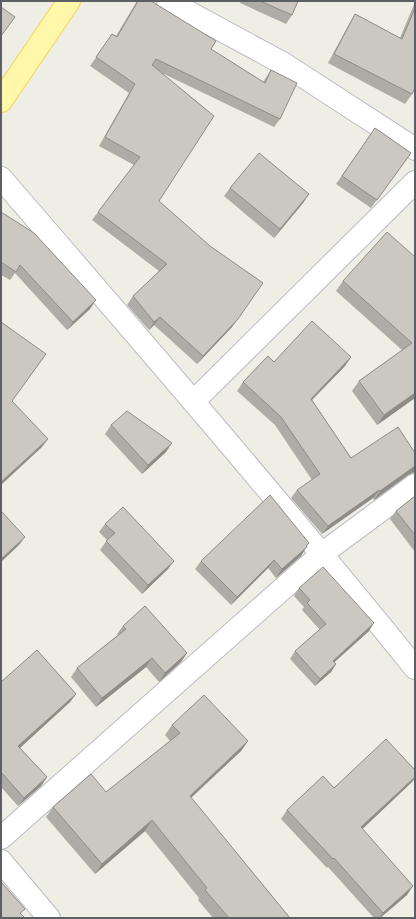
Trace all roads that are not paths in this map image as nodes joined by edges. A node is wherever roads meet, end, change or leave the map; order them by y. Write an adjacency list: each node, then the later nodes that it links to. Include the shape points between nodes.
1 (69, 1): 3 (main road)
2 (168, 1): 4 (street, via 284,64)
3 (1, 101)
4 (415, 149)
5 (1, 178): 7 (street)
6 (415, 182): 7 (street)
7 (194, 402): 9 (street)
8 (415, 485): 9 (street)
9 (323, 554): 10 (street); 11 (street)
10 (415, 668)
11 (1, 838)
12 (1, 861): 13 (street)
13 (49, 918)

